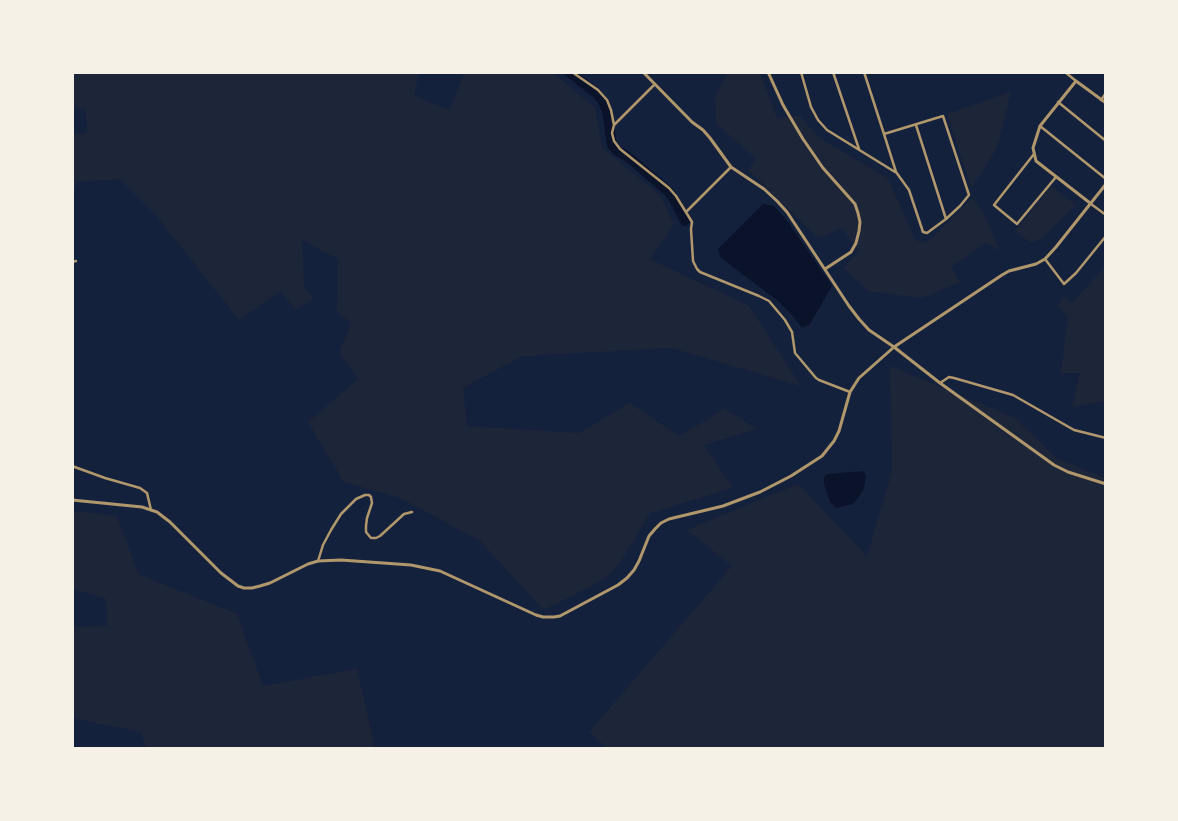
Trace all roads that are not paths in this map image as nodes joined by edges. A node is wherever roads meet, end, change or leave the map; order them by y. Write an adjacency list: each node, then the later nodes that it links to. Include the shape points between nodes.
1 (572, 72): 14 (street, via 607,100)
2 (643, 72): 9 (street)
3 (768, 72): 32 (street, via 804,139 823,168 855,204 858,213 859,231 851,252)
4 (801, 72): 19 (street, via 818,120 827,130)
5 (833, 72): 19 (street)
6 (864, 72): 17 (street)
7 (1066, 72): 8 (street)
8 (1076, 81): 11 (street); 12 (street)
9 (655, 84): 14 (street); 21 (street, via 703,130)
10 (1106, 94): 11 (street)
11 (1101, 100): 13 (street)
12 (1058, 102): 16 (street); 18 (street)
13 (1106, 103)
14 (614, 125): 27 (street, via 614,141 620,149 669,188)
15 (916, 125): 17 (street); 29 (street); 29 (street, via 943,116 969,195)
16 (1040, 126): 20 (street); 24 (street)
17 (884, 134): 22 (street)
18 (1106, 141)
19 (859, 150): 22 (street)
20 (1034, 154): 23 (street, via 1036,161); 23 (street, via 994,204 1017,224)
21 (731, 167): 27 (street); 32 (street, via 778,201)
22 (896, 172): 29 (street, via 909,190 923,232 927,233)
23 (1056, 177): 26 (street)
24 (1106, 179)
25 (1106, 184): 26 (street)
26 (1090, 203): 28 (street); 31 (street)
27 (686, 212): 35 (street, via 692,222 693,261 700,272 769,301 792,332 795,353 816,378)
28 (1106, 215)
29 (946, 219)
30 (1106, 236): 31 (street, via 1064,284)
31 (1046, 259): 33 (street, via 1002,275)
32 (825, 269): 33 (street, via 859,319)
33 (894, 347): 34 (street); 35 (street, via 859,378)
34 (940, 383): 36 (street, via 949,377 1013,395 1074,430); 38 (street, via 1054,465)
35 (850, 392): 42 (street, via 839,430 822,456 760,492 661,523 649,536 639,561 627,578 554,618 536,615 425,567)
36 (1106, 438)
37 (72, 466): 40 (street, via 140,488 147,494)
38 (1106, 484)
39 (72, 500): 40 (street)
40 (150, 510): 42 (street, via 170,522 221,574 238,586 252,588 270,583)
41 (412, 512): 42 (street, via 404,514 380,536 371,538 366,526 371,497 365,495 356,499 330,530)
42 (318, 561)

